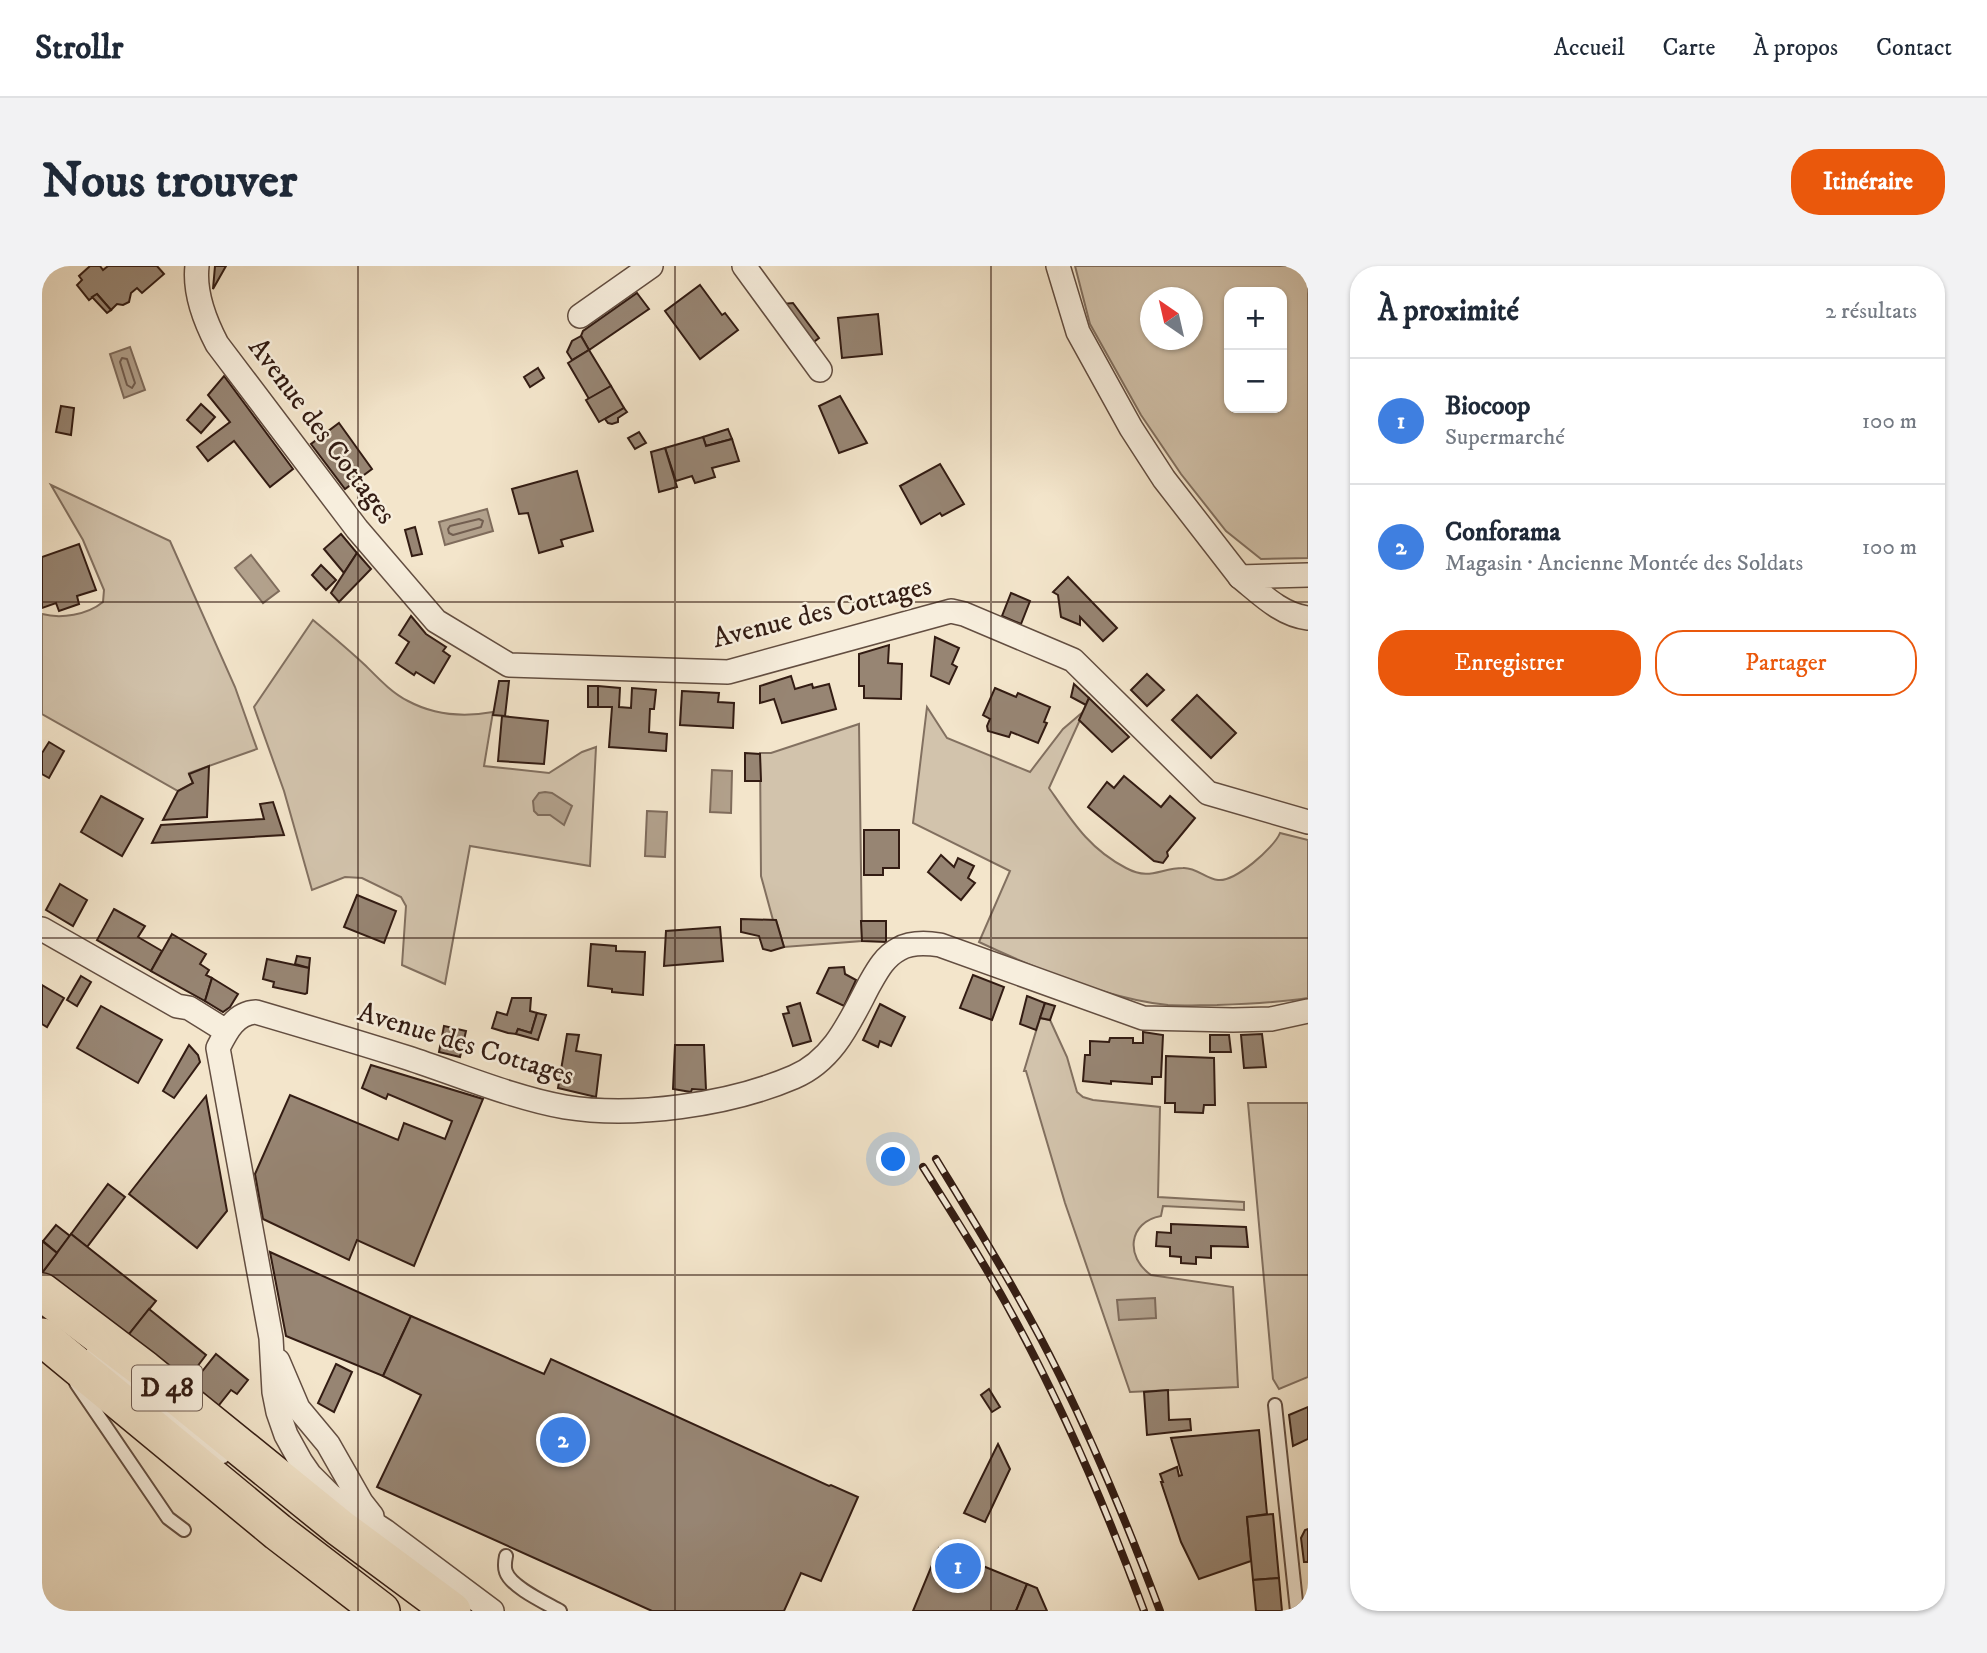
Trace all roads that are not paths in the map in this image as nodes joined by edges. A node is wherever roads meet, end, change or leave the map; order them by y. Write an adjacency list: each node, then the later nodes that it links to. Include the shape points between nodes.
1 (197, 266): 10 (street, Avenue des Cottages, via 196,288 217,344 357,529 436,621 506,663 727,672 951,611 1073,660 1208,793)
2 (651, 266): 5 (street)
3 (744, 266): 6 (street)
4 (1058, 266): 8 (street, via 1078,332 1131,428)
5 (580, 316)
6 (820, 370)
7 (1308, 575): 8 (street)
8 (1240, 577): 9 (street, via 1270,603)
9 (1308, 618)
10 (1308, 822)
11 (42, 929): 13 (street)
12 (1308, 1011): 13 (street, Avenue des Cottages, via 1271,1019 1143,1018 940,945 922,943 900,948 881,964 839,1040 823,1059 796,1076 712,1101 644,1110 598,1110 530,1098 256,1012 241,1016)
13 (226, 1031): 15 (street, via 218,1048)
14 (42, 1292): 20 (main road, D 48, via 145,1370 276,1483)
15 (271, 1338): 22 (street, via 299,1409 328,1444 361,1502); 22 (street, via 278,1412 301,1462 330,1494)
16 (59, 1343): 18 (lane); 19 (main road, D 48); 21 (lane, via 168,1518)
17 (1275, 1405): 31 (lane)
18 (164, 1411): 19 (lane); 19 (lane)
19 (224, 1472): 23 (main road, D 48)
20 (340, 1528): 27 (main road); 28 (main road)
21 (184, 1530)
22 (385, 1531): 29 (street)
23 (278, 1532): 25 (main road, D 48); 26 (main road)
24 (506, 1556): 30 (lane, via 506,1575)
25 (381, 1611)
26 (407, 1611)
27 (426, 1611)
28 (452, 1611)
29 (492, 1611)
30 (560, 1611)
31 (1297, 1611)

